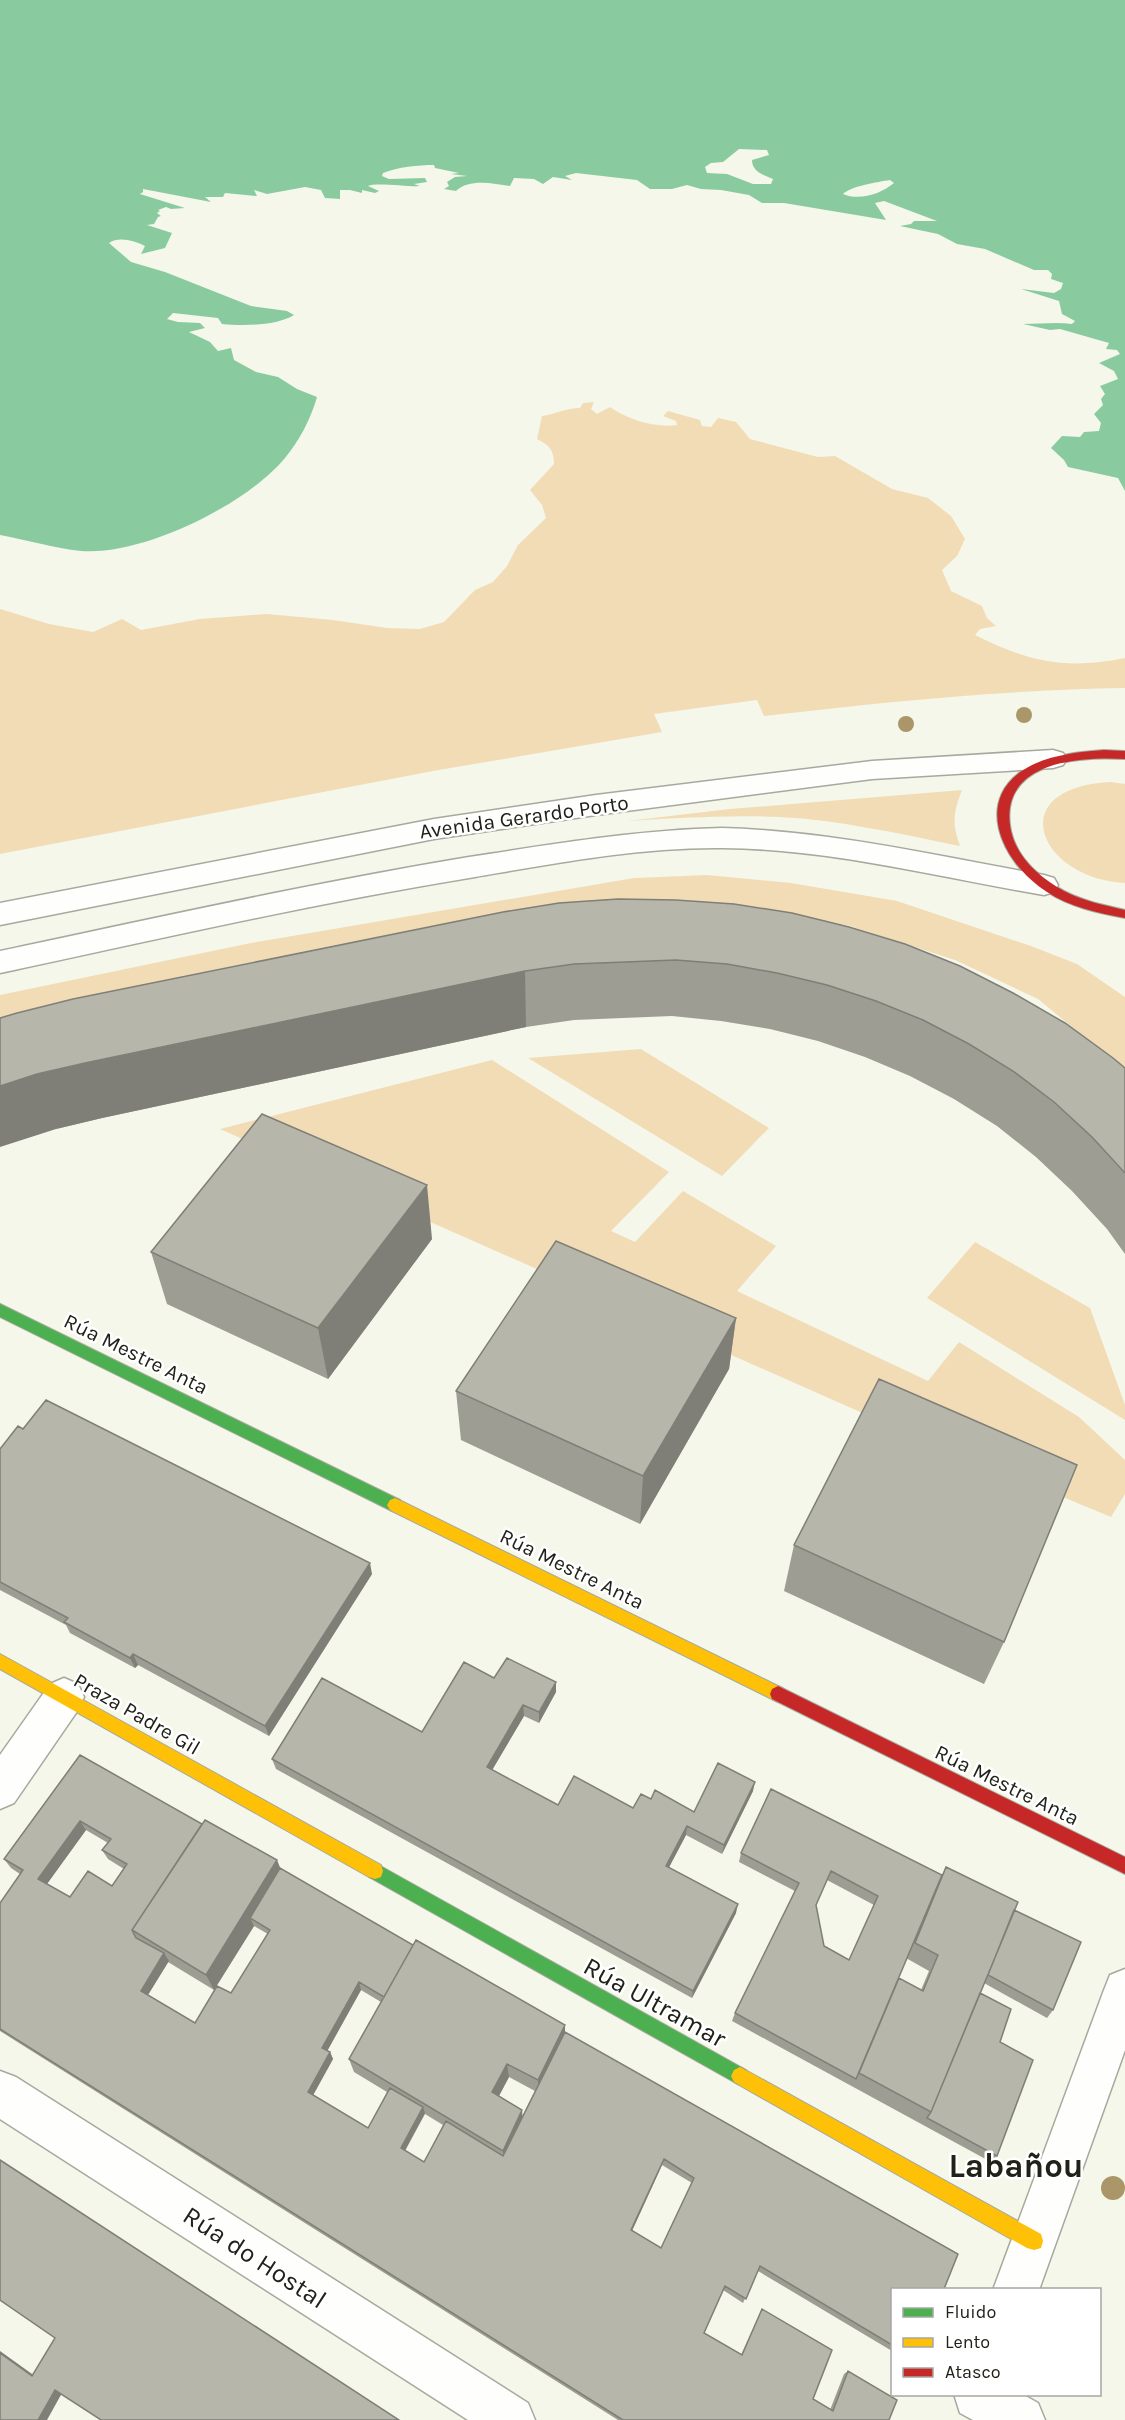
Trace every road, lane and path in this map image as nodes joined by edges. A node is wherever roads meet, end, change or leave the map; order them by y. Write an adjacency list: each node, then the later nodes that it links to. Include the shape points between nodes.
1 (1125, 755): 2 (street, via 1080,753)
2 (1053, 759): 3 (street, via 1027,772 1009,792 1001,814 1005,839 1019,864); 5 (street, Avenida Gerardo Porto, via 872,770 434,829)
3 (1044, 885): 4 (street); 8 (street, Avenida Gerardo Porto, via 874,854 755,839 610,844 442,871)
4 (1085, 905): 6 (street); 7 (street)
5 (0, 914)
6 (1125, 914)
7 (1109, 926)
8 (0, 962)
9 (0, 1310): 14 (street, Rúa Mestre Anta)
10 (0, 1661): 11 (street, Praza Padre Gil)
11 (64, 1697): 12 (street); 13 (street, Praza Padre Gil)
12 (0, 1789)
13 (252, 1804): 17 (street, Rúa Ultramar)
14 (1125, 1866)
15 (1125, 1990): 17 (street)
16 (0, 2094): 20 (street, Rúa do Hostal)
17 (1034, 2241): 18 (street)
18 (1016, 2288)
19 (974, 2404): 21 (street)
20 (511, 2420)
21 (1021, 2420)

